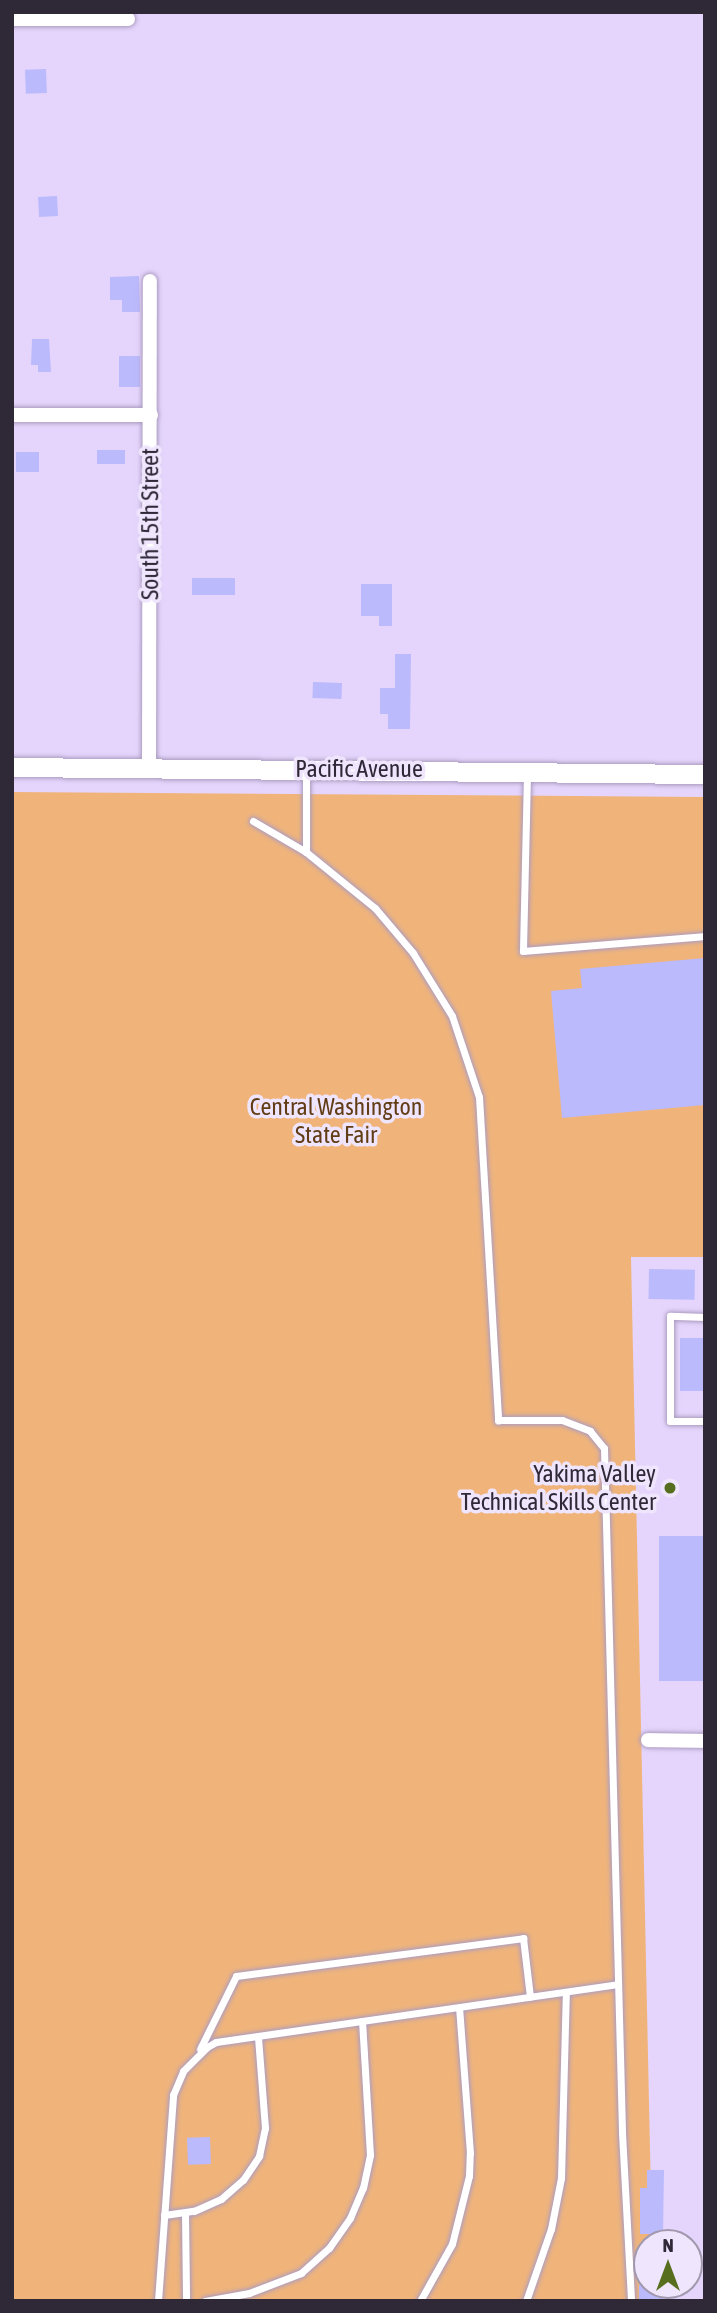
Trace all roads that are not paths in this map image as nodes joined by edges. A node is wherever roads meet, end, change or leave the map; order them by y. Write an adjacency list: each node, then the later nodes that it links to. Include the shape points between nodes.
1 (12, 19): 2 (street)
2 (128, 19)
3 (150, 281): 5 (street, South 15th Street)
4 (12, 415): 5 (street)
5 (151, 415): 7 (street, South 15th Street)
6 (12, 767): 7 (street, Pacific Avenue)
7 (149, 768): 8 (street, Pacific Avenue)
8 (306, 769): 9 (street, Pacific Avenue); 12 (lane)
9 (527, 770): 10 (street, Pacific Avenue); 13 (lane, via 523,951)
10 (705, 774)
11 (253, 821): 12 (lane)
12 (306, 852): 18 (lane, via 374,908 413,953 452,1016 479,1097 498,1420 562,1420 590,1431 604,1448)
13 (705, 936)
14 (705, 1317): 15 (lane, via 670,1316 670,1421)
15 (705, 1421)
16 (648, 1740): 17 (street)
17 (705, 1741)
18 (618, 1984): 19 (lane); 32 (lane)
19 (566, 1992): 20 (lane); 31 (lane, via 561,2178 551,2230)
20 (530, 1997): 21 (lane); 24 (lane, via 523,1938 236,1976)
21 (459, 2007): 22 (lane); 30 (lane, via 469,2176 452,2244)
22 (362, 2021): 23 (lane); 29 (lane, via 370,2147 363,2188 350,2218 329,2248 301,2273 249,2293)
23 (258, 2036): 24 (lane, via 216,2042); 25 (lane, via 265,2128 259,2156 233,2190 208,2206)
24 (198, 2053): 26 (lane, via 183,2071 173,2095)
25 (185, 2213): 26 (lane); 28 (lane)
26 (164, 2216): 27 (lane)
27 (158, 2301)
28 (186, 2301)
29 (205, 2301)
30 (420, 2301)
31 (526, 2301)
32 (631, 2301)

